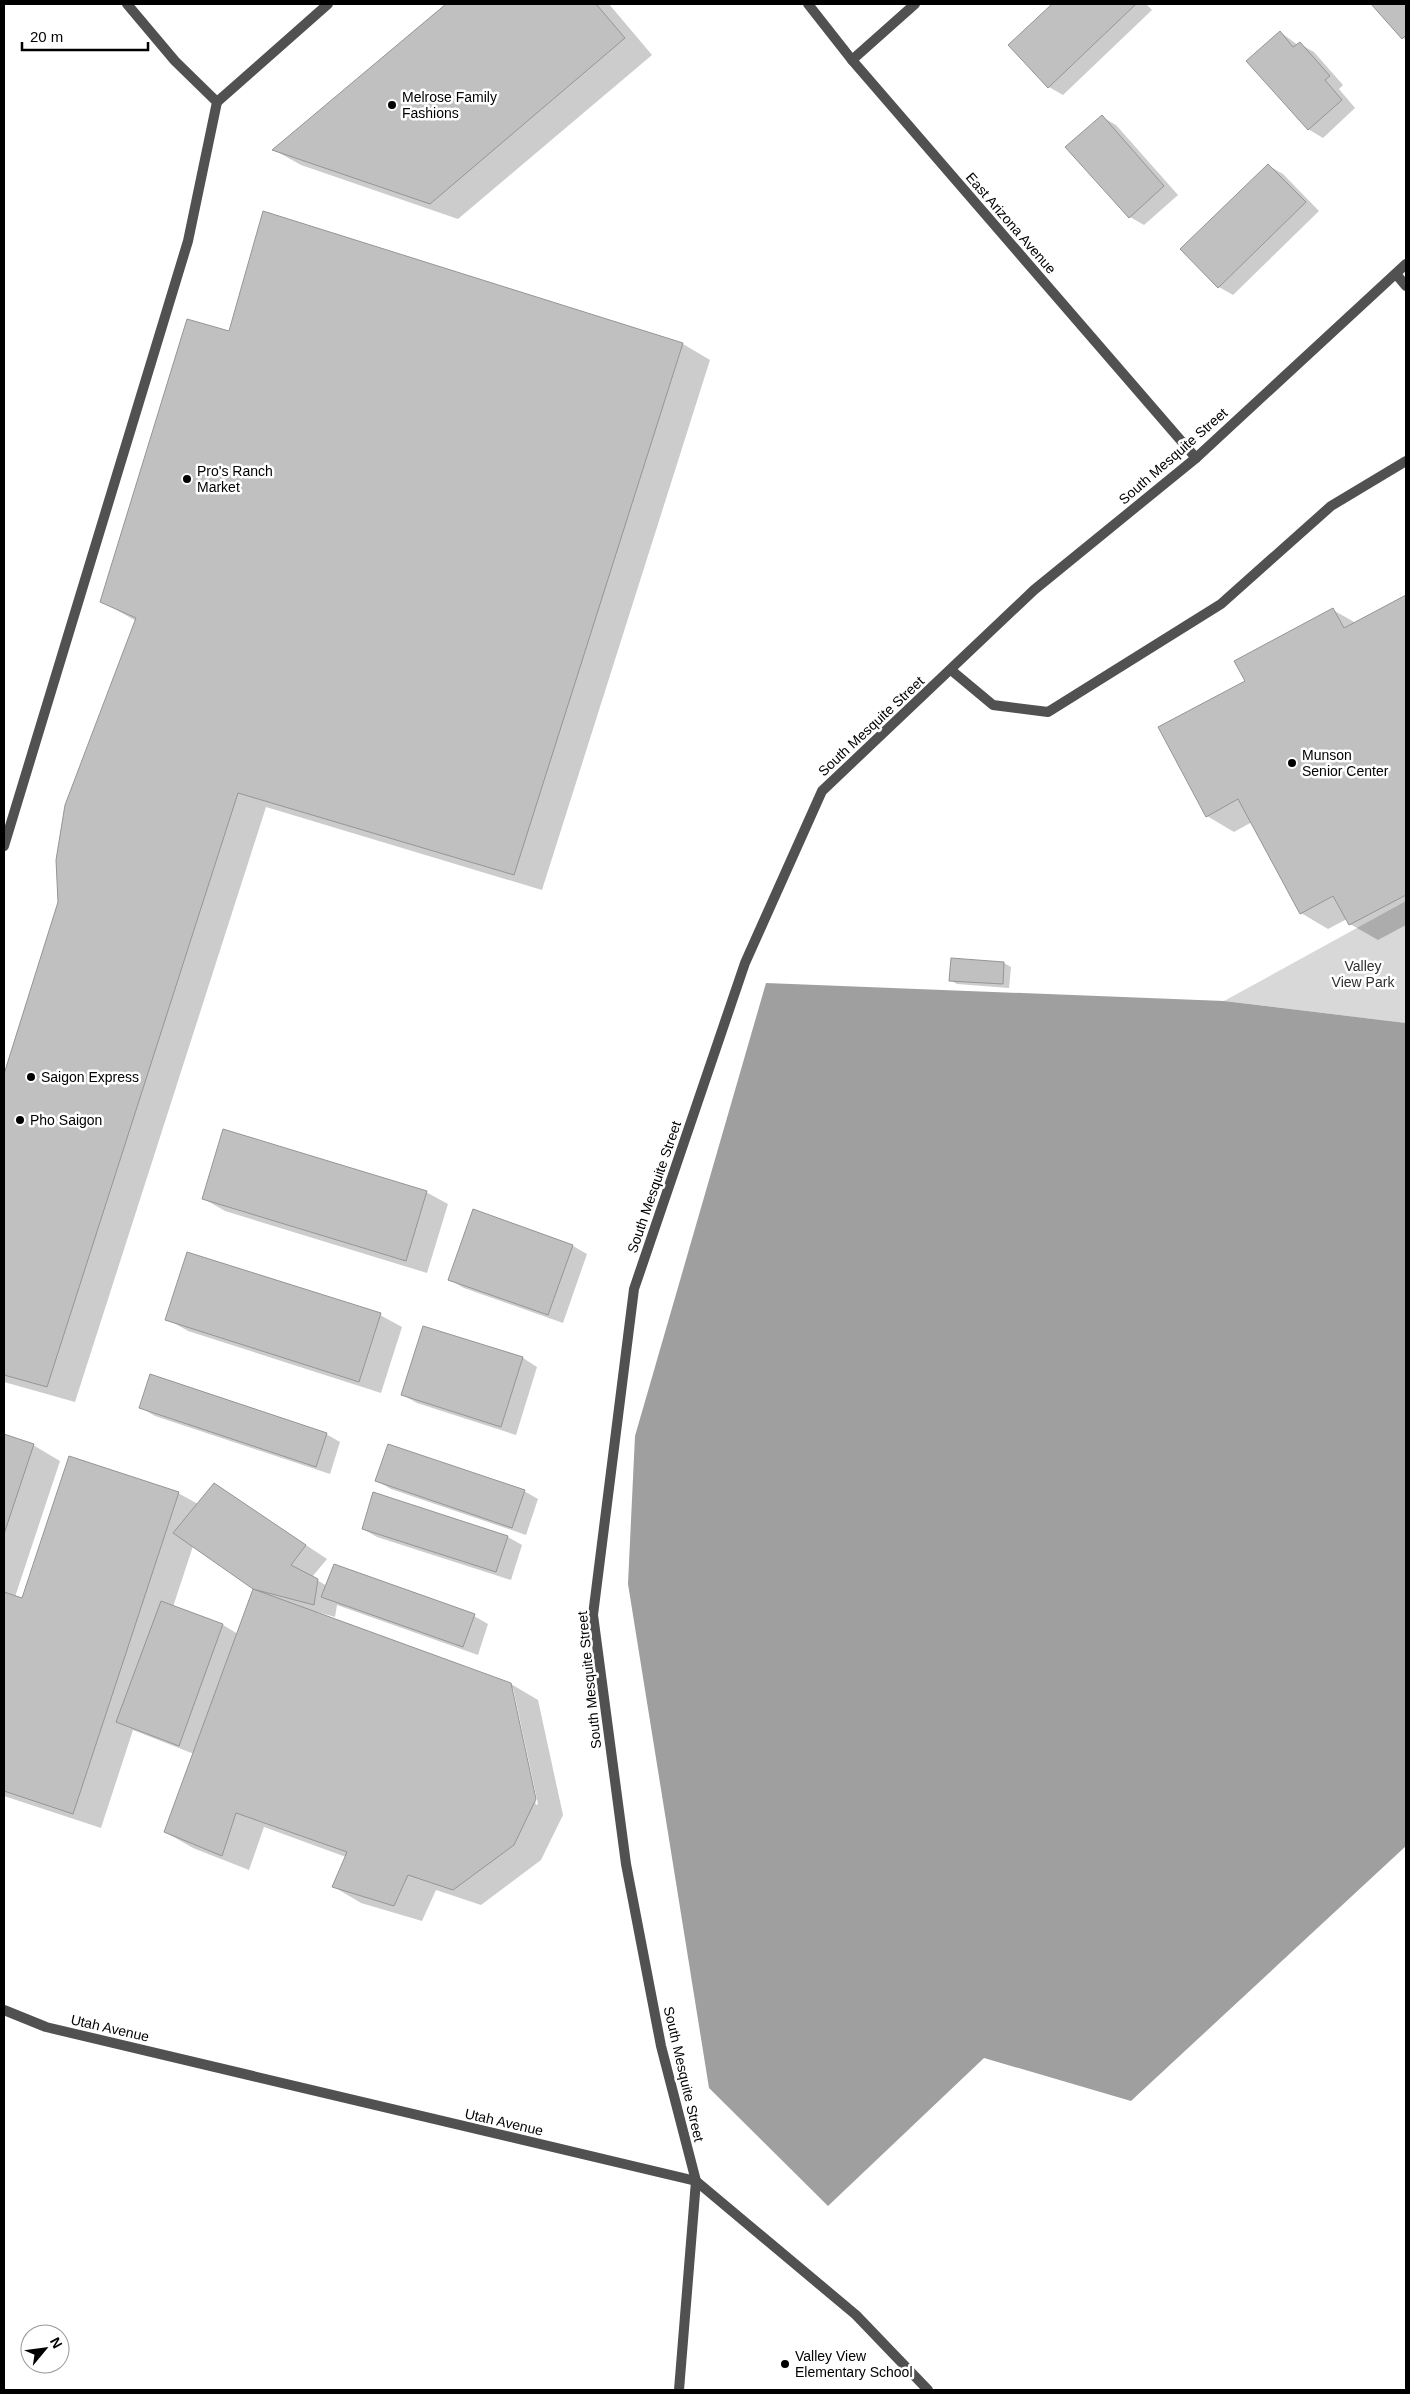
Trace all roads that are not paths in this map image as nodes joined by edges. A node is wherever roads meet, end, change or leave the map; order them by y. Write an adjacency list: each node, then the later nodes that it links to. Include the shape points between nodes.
1 (126, 4): 6 (street, via 175,61)
2 (328, 4): 6 (street)
3 (808, 4): 5 (street, East Arizona Avenue)
4 (915, 4): 5 (street)
5 (852, 60): 10 (street, East Arizona Avenue)
6 (217, 102): 13 (street, via 188,241)
7 (1406, 264): 8 (street, South Mesquite Street)
8 (1396, 274): 9 (street); 10 (street, South Mesquite Street)
9 (1406, 286)
10 (1196, 458): 12 (street, South Mesquite Street, via 1034,590)
11 (1406, 461): 12 (street, via 1331,506 1221,604 1048,712 994,705)
12 (951, 670): 15 (street, South Mesquite Street, via 822,791 745,963 634,1289 593,1615 626,1864 661,2046)
13 (4, 846)
14 (4, 2010): 15 (street, Utah Avenue, via 46,2027)
15 (696, 2181): 16 (street, South Mesquite Street); 17 (street, Utah Avenue, via 856,2315)
16 (679, 2390)
17 (928, 2390)

